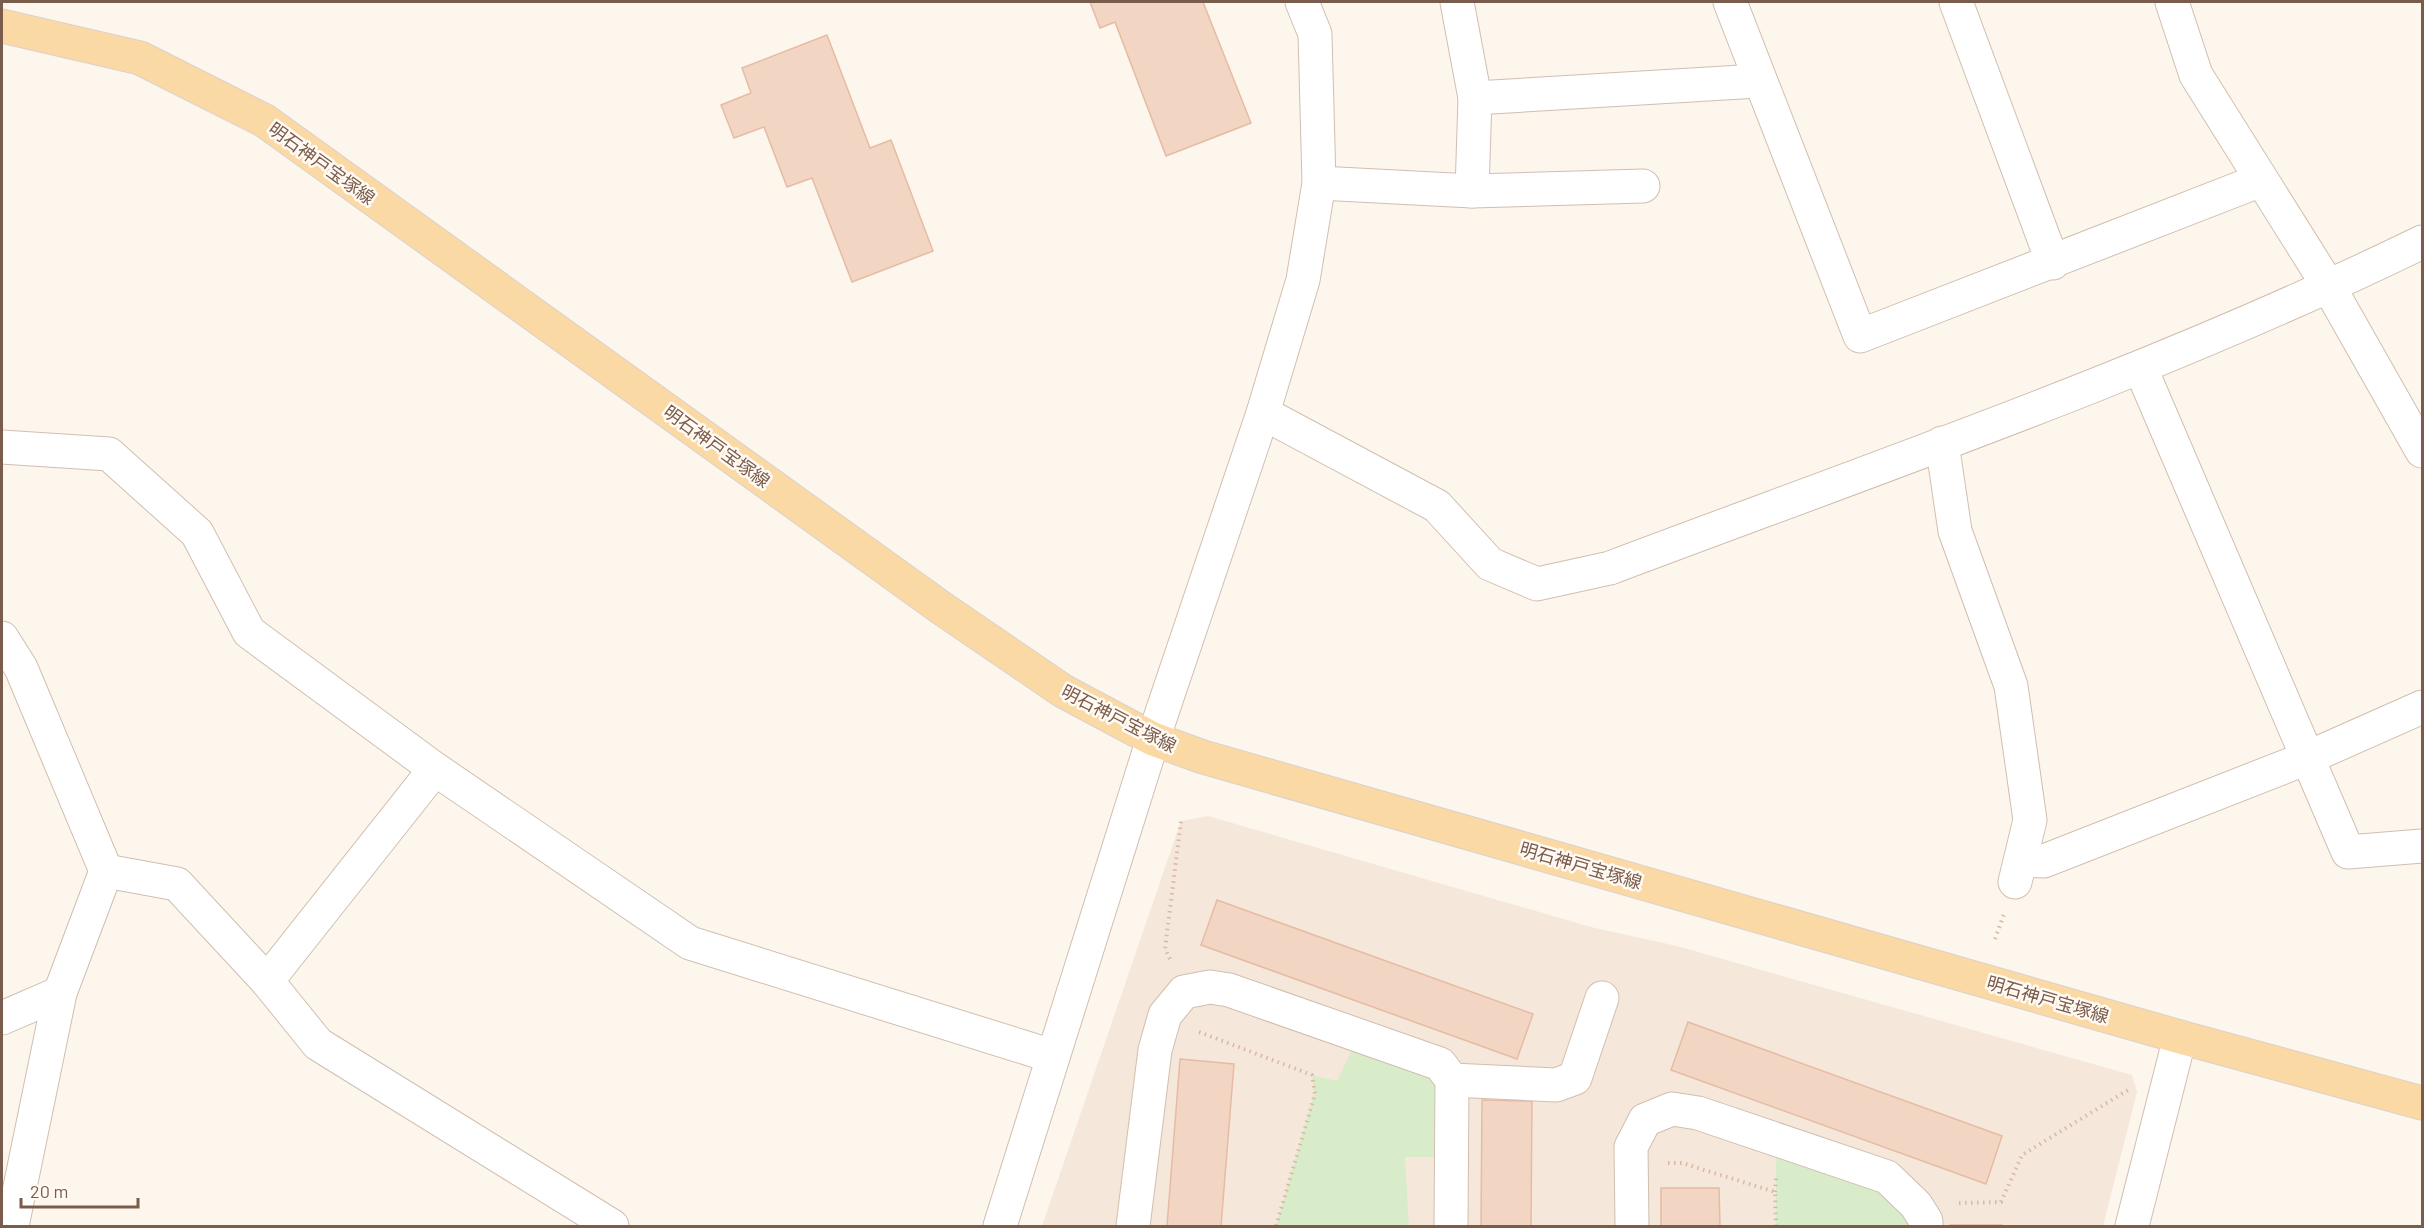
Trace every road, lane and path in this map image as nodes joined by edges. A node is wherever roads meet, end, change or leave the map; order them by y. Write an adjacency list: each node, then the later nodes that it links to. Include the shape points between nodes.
1 (1302, 2): 10 (street, via 1315,34)
2 (1457, 2): 8 (street)
3 (1730, 2): 7 (street)
4 (1956, 2): 14 (street)
5 (2172, 2): 9 (street, via 2196,75)
6 (2, 26): 23 (main road, 明石神戸宝塚線, via 140,58 265,121 940,607 1063,691)
7 (1758, 81): 8 (street); 14 (street, via 1860,336)
8 (1475, 98): 12 (street)
9 (2261, 180): 14 (street); 15 (street)
10 (1319, 183): 12 (street); 17 (street, via 1303,280)
11 (1643, 186): 12 (street)
12 (1472, 191)
13 (2422, 242): 15 (street)
14 (2053, 263)
15 (2329, 287): 16 (street); 20 (street)
16 (2141, 369): 18 (street); 24 (street)
17 (1263, 413): 18 (street, via 1437,506 1490,564 1537,584 1610,568); 23 (street)
18 (1942, 443): 24 (street, via 1955,531 2011,686 2030,820 2019,871)
19 (2, 447): 25 (street, via 109,454 197,533 249,632)
20 (2422, 451)
21 (2, 638): 28 (street, via 21,669)
22 (2422, 707): 24 (street)
23 (1153, 739): 36 (main road, 明石神戸宝塚線, via 1203,757); 37 (street)
24 (2307, 758): 27 (street, via 2348,852)
25 (435, 769): 29 (street); 37 (street, via 690,943)
26 (1181, 821): 31 (path, via 1165,949)
27 (2422, 846)
28 (106, 871): 29 (street, via 177,884); 30 (street)
29 (267, 981): 44 (street, via 318,1044)
30 (60, 993): 32 (street); 34 (street); 43 (street)
31 (1184, 993): 35 (street); 38 (street, via 1210,987 1229,990 1440,1064)
32 (2, 996)
33 (1602, 998): 38 (street, via 1575,1078 1556,1085)
34 (2, 1018)
35 (1164, 1020): 46 (street, via 1155,1050); 47 (path, via 1312,1075 1314,1094)
36 (2180, 1037): 40 (main road, 明石神戸宝塚線); 51 (street)
37 (1052, 1056): 45 (street)
38 (1452, 1080): 48 (street)
39 (2135, 1086): 42 (path, via 2022,1155 2001,1202)
40 (2422, 1103)
41 (1632, 1162): 42 (street, via 1631,1147 1645,1120 1672,1109 1698,1113 1887,1177); 49 (street); 50 (path, via 1682,1163 1775,1192)
42 (1921, 1216)
43 (12, 1227)
44 (612, 1227)
45 (1000, 1227)
46 (1133, 1227)
47 (1276, 1227)
48 (1451, 1227)
49 (1632, 1227)
50 (1776, 1227)
51 (2132, 1227)

